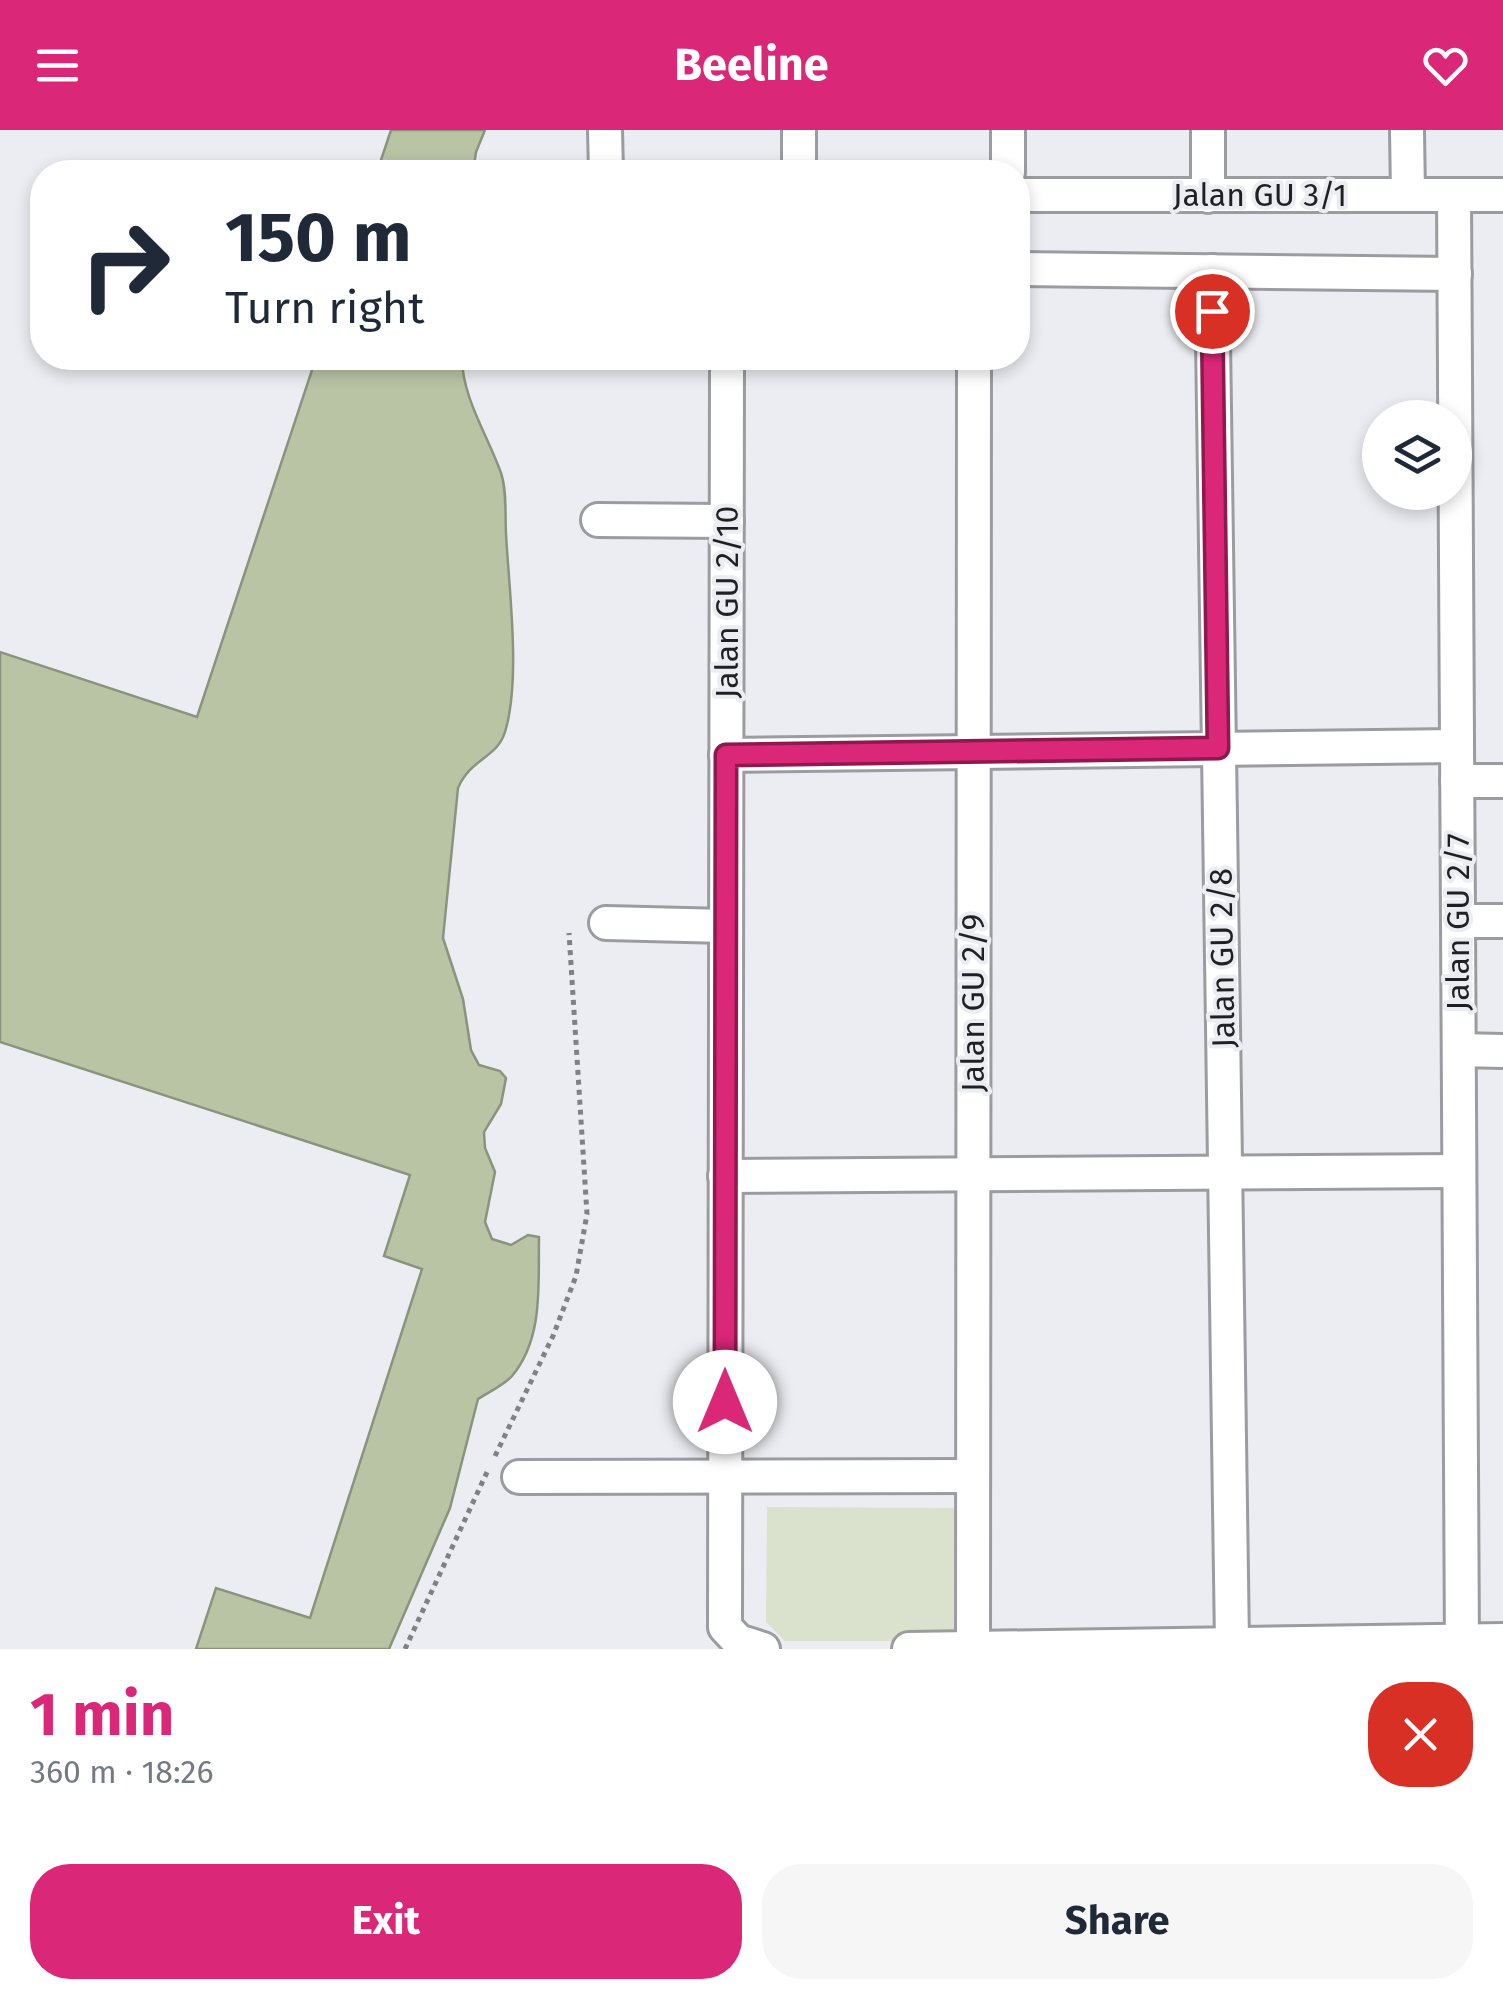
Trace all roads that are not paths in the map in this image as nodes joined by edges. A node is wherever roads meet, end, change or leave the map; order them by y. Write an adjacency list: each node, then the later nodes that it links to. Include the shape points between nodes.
1 (605, 130): 6 (street)
2 (799, 130): 7 (street)
3 (1008, 130): 8 (street)
4 (1208, 130): 11 (street)
5 (1408, 130): 10 (street)
6 (606, 160)
7 (799, 160)
8 (1008, 160)
9 (1030, 195): 11 (street, Jalan GU 3/1)
10 (1408, 195): 11 (street, Jalan GU 3/1); 12 (street, Jalan GU 3/1)
11 (1208, 196)
12 (1454, 196): 13 (street, Jalan GU 3/1); 16 (street, Jalan GU 2/7)
13 (1503, 196)
14 (1030, 270): 15 (street)
15 (1212, 272): 16 (street); 22 (street, Jalan GU 2/8)
16 (1455, 274): 21 (street, Jalan GU 2/7)
17 (728, 370): 20 (street, Jalan GU 2/10)
18 (974, 370): 23 (street, Jalan GU 2/9)
19 (598, 520): 20 (street)
20 (727, 521): 24 (street, Jalan GU 2/10)
21 (1457, 746): 22 (street); 25 (street, Jalan GU 2/7)
22 (1218, 748): 23 (street); 34 (street, Jalan GU 2/8)
23 (974, 752): 24 (street); 35 (street, Jalan GU 2/9)
24 (726, 755): 30 (street, Jalan GU 2/10)
25 (1457, 781): 26 (street); 27 (street, Jalan GU 2/7)
26 (1503, 781)
27 (1458, 921): 28 (street); 31 (street, Jalan GU 2/7)
28 (1503, 921)
29 (606, 923): 30 (street)
30 (726, 926): 36 (street, Jalan GU 2/10)
31 (1459, 1050): 32 (street); 33 (street, Jalan GU 2/7)
32 (1503, 1050)
33 (1459, 1171): 34 (street); 42 (street, Jalan GU 2/7)
34 (1225, 1173): 35 (street); 41 (street, Jalan GU 2/8)
35 (973, 1175): 36 (street); 37 (street, Jalan GU 2/9)
36 (725, 1176): 39 (street, Jalan GU 2/10)
37 (973, 1476): 39 (street); 43 (street, Jalan GU 2/9)
38 (519, 1477): 39 (street)
39 (724, 1477): 44 (street, Jalan GU 2/10, via 724,1627 738,1641)
40 (1503, 1640): 42 (street)
41 (1232, 1644): 42 (street); 43 (street)
42 (1462, 1645)
43 (973, 1648): 45 (street)
44 (763, 1649)
45 (909, 1649)

